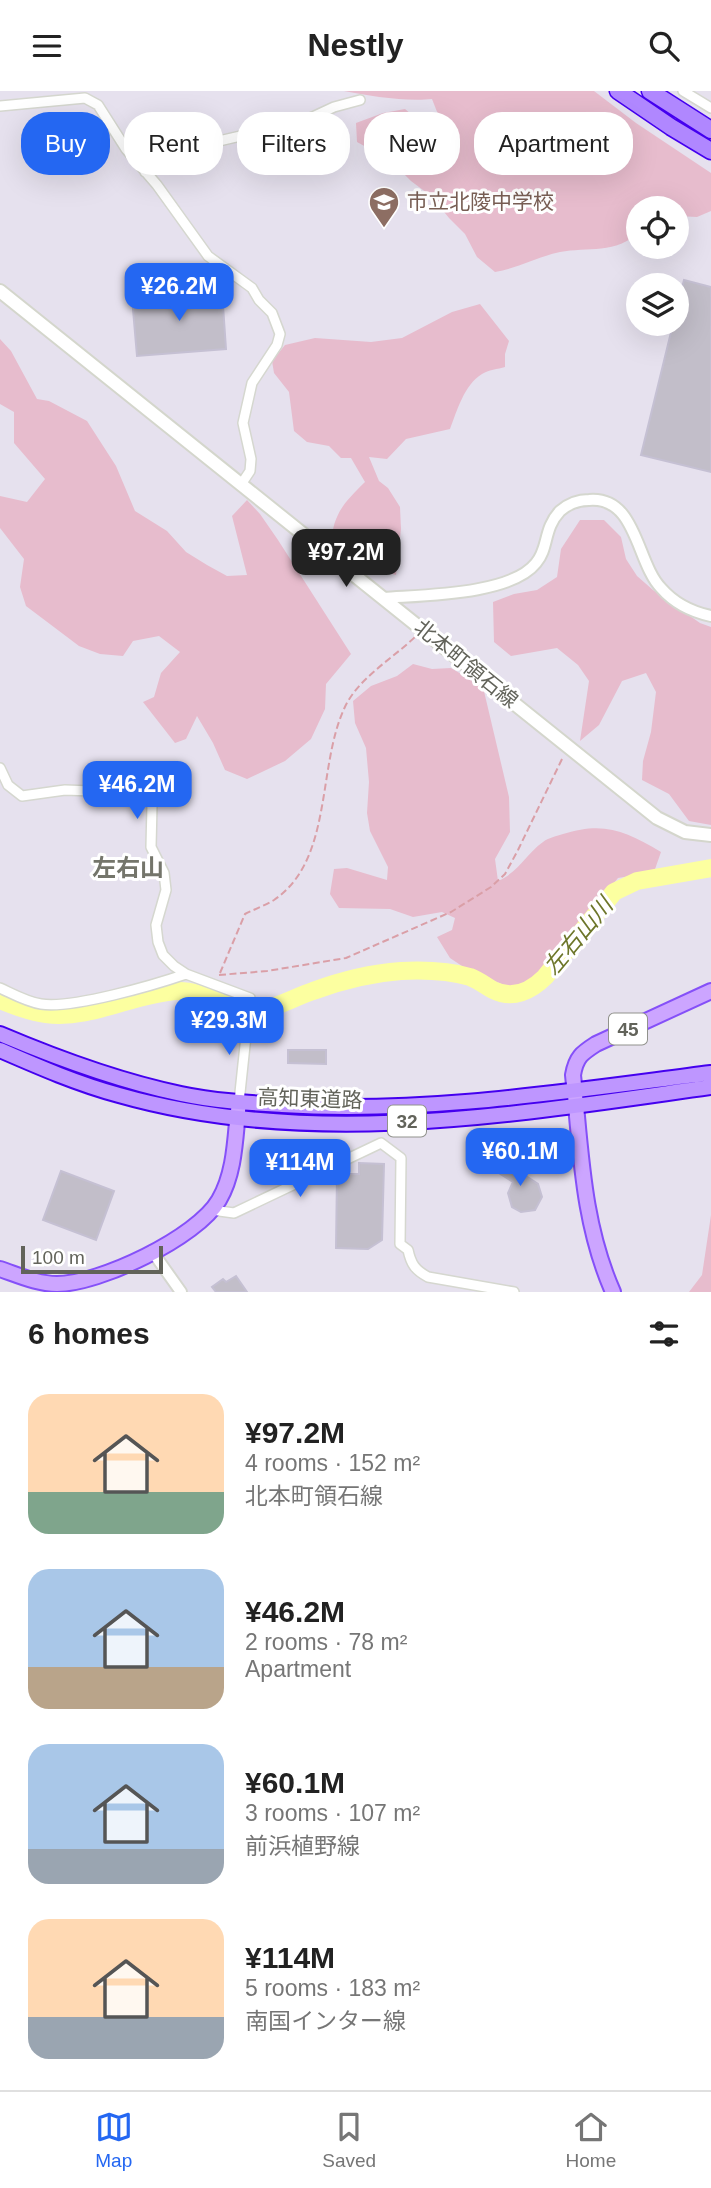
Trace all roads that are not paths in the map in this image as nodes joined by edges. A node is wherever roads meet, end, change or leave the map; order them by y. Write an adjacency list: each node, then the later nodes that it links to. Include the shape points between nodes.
1 (618, 91): 11 (highway)
2 (650, 91): 8 (highway)
3 (683, 91): 7 (street)
4 (84, 95): 6 (street); 10 (street, via 98,105)
5 (360, 100): 9 (street, via 304,121)
6 (0, 106)
7 (711, 108)
8 (711, 130)
9 (223, 140)
10 (124, 146)
11 (711, 151)
12 (148, 175): 14 (street, via 208,257 252,288 277,322 277,345 252,383 247,403 243,423 251,459)
13 (0, 291): 14 (main road, 北本町領石線)
14 (242, 483): 15 (main road, 北本町領石線)
15 (384, 598): 16 (street, via 471,591 514,579 537,563 548,527 561,511 591,499 620,509 660,588 677,603); 18 (main road, 北本町領石線, via 657,818 685,832)
16 (711, 616)
17 (0, 768): 19 (street, via 8,785 22,796 121,785 139,789 146,796 152,805 151,847 161,864 166,890 156,925 158,942 169,960)
18 (711, 835)
19 (186, 974): 20 (street, via 56,1005 32,1002); 27 (street, via 250,998)
20 (0, 988)
21 (711, 991): 26 (main road, 45, via 581,1053 575,1061)
22 (0, 1034): 27 (highway, 高知東道路 / 32, via 128,1081)
23 (0, 1050): 29 (highway, 高知東道路 / 32, via 120,1096)
24 (711, 1073): 26 (highway, 高知東道路 / 32)
25 (711, 1087): 28 (highway, 高知東道路 / 32)
26 (575, 1090): 27 (highway, 高知東道路 / 32, via 481,1101 337,1108); 28 (main road)
27 (239, 1102): 29 (main road)
28 (577, 1106): 29 (highway, 高知東道路 / 32, via 335,1125); 35 (main road, via 590,1223)
29 (237, 1117): 30 (main road, via 226,1184)
30 (212, 1210): 31 (main road, via 187,1232); 34 (street, via 234,1213 381,1143 401,1158 400,1244 408,1250 417,1271 428,1277)
31 (152, 1251): 32 (main road, via 71,1283 38,1282); 33 (street)
32 (0, 1269)
33 (181, 1292)
34 (514, 1292)
35 (612, 1292)

